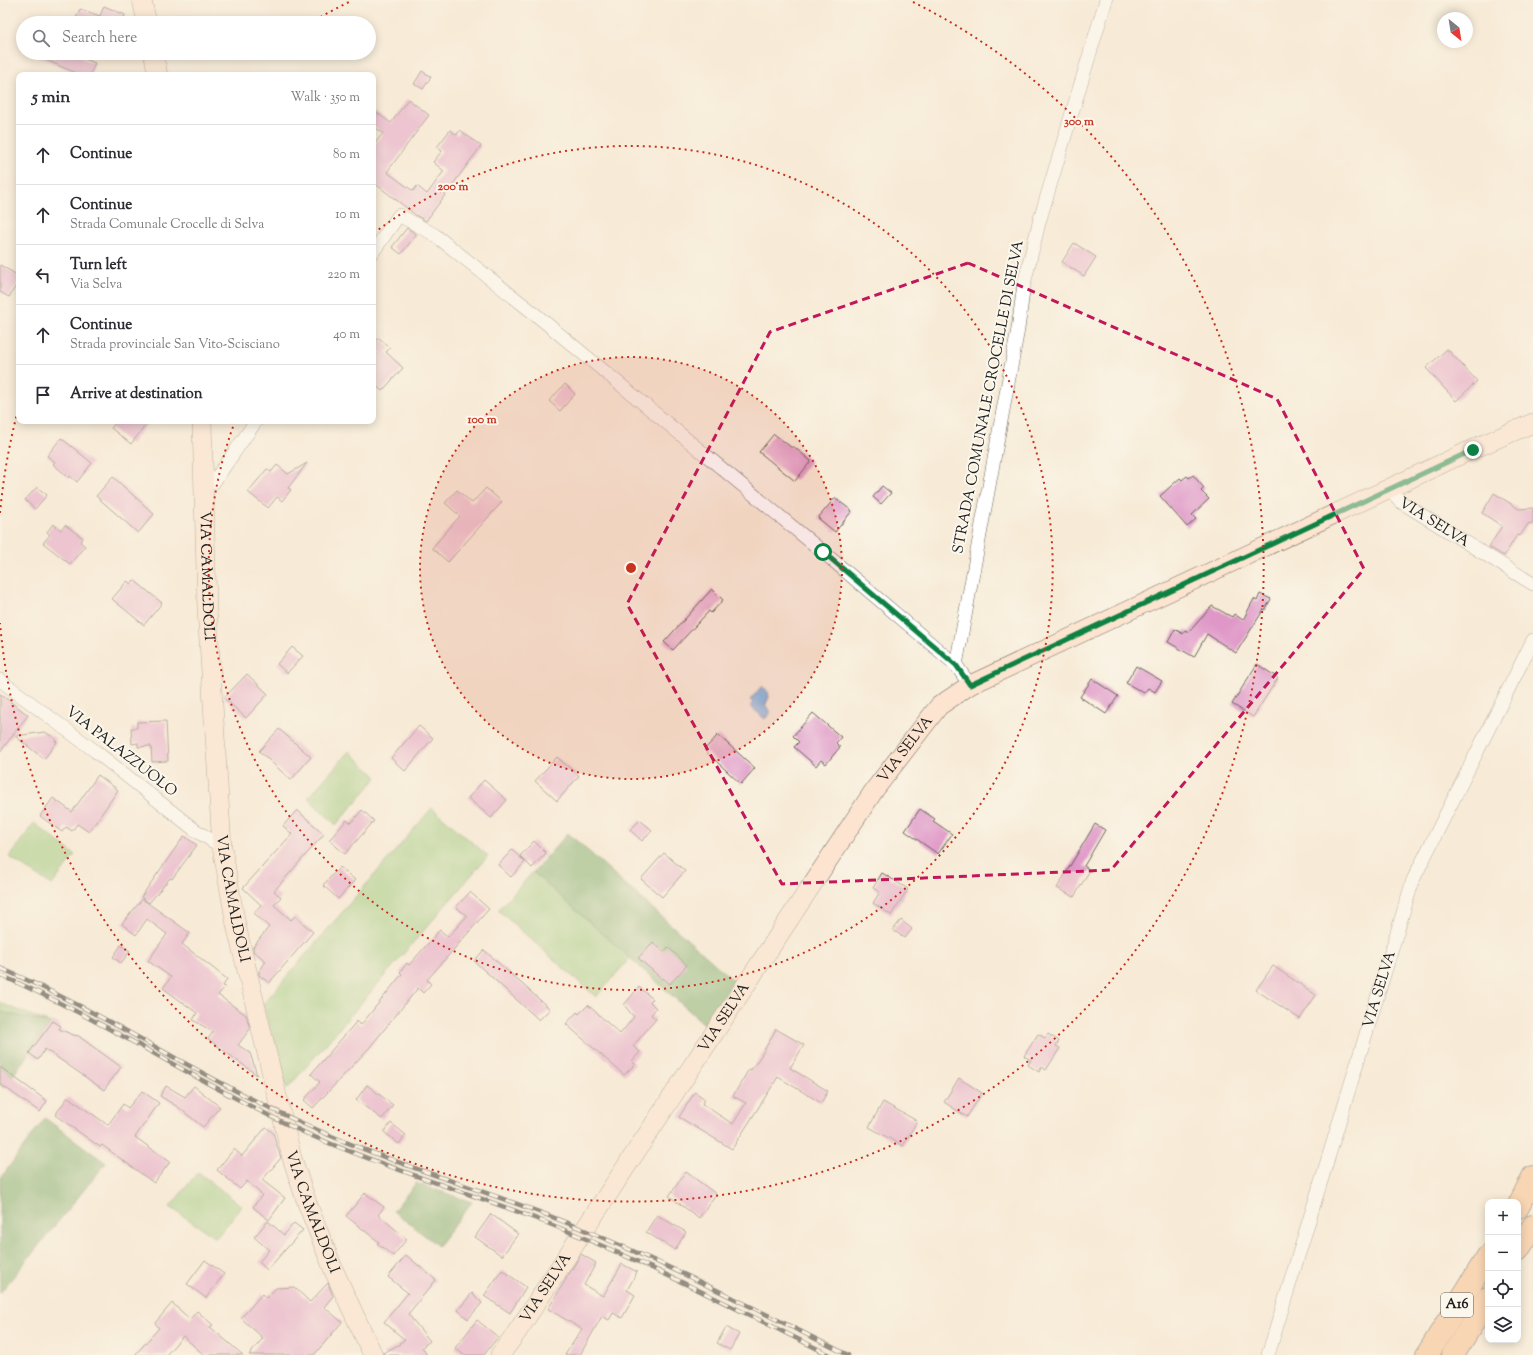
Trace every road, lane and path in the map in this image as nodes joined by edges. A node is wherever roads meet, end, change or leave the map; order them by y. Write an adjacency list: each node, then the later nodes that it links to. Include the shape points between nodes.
1 (142, 0): 3 (street)
2 (1106, 0): 14 (street, STRADA COMUNALE CROCELLE DI SELVA, via 1040,219 1024,284)
3 (145, 16)
4 (155, 60): 5 (street)
5 (157, 72)
6 (376, 248): 14 (street, via 399,215 435,235 787,521)
7 (1533, 423): 11 (street)
8 (202, 424): 10 (street, VIA CAMALDOLI)
9 (254, 424): 10 (street, via 213,483)
10 (203, 485): 17 (street, VIA CAMALDOLI, via 207,609)
11 (1390, 489): 12 (street, VIA SELVA, via 1401,502); 16 (street, VIA SELVA)
12 (1533, 584)
13 (1533, 640): 26 (street, VIA SELVA, via 1414,880)
14 (956, 665): 16 (street)
15 (0, 680): 17 (street, VIA PALAZZUOLO, via 96,751 195,830)
16 (970, 685): 25 (street, VIA SELVA, via 939,706 875,789)
17 (222, 847): 24 (street, VIA CAMALDOLI, via 236,926 292,1158 334,1271)
18 (1533, 1177): 19 (highway)
19 (1521, 1201)
20 (1533, 1226): 21 (highway)
21 (1521, 1245)
22 (1485, 1261): 27 (highway, A16)
23 (1485, 1303): 28 (highway, A16)
24 (372, 1355)
25 (500, 1355)
26 (1268, 1355)
27 (1427, 1355)
28 (1453, 1355)

